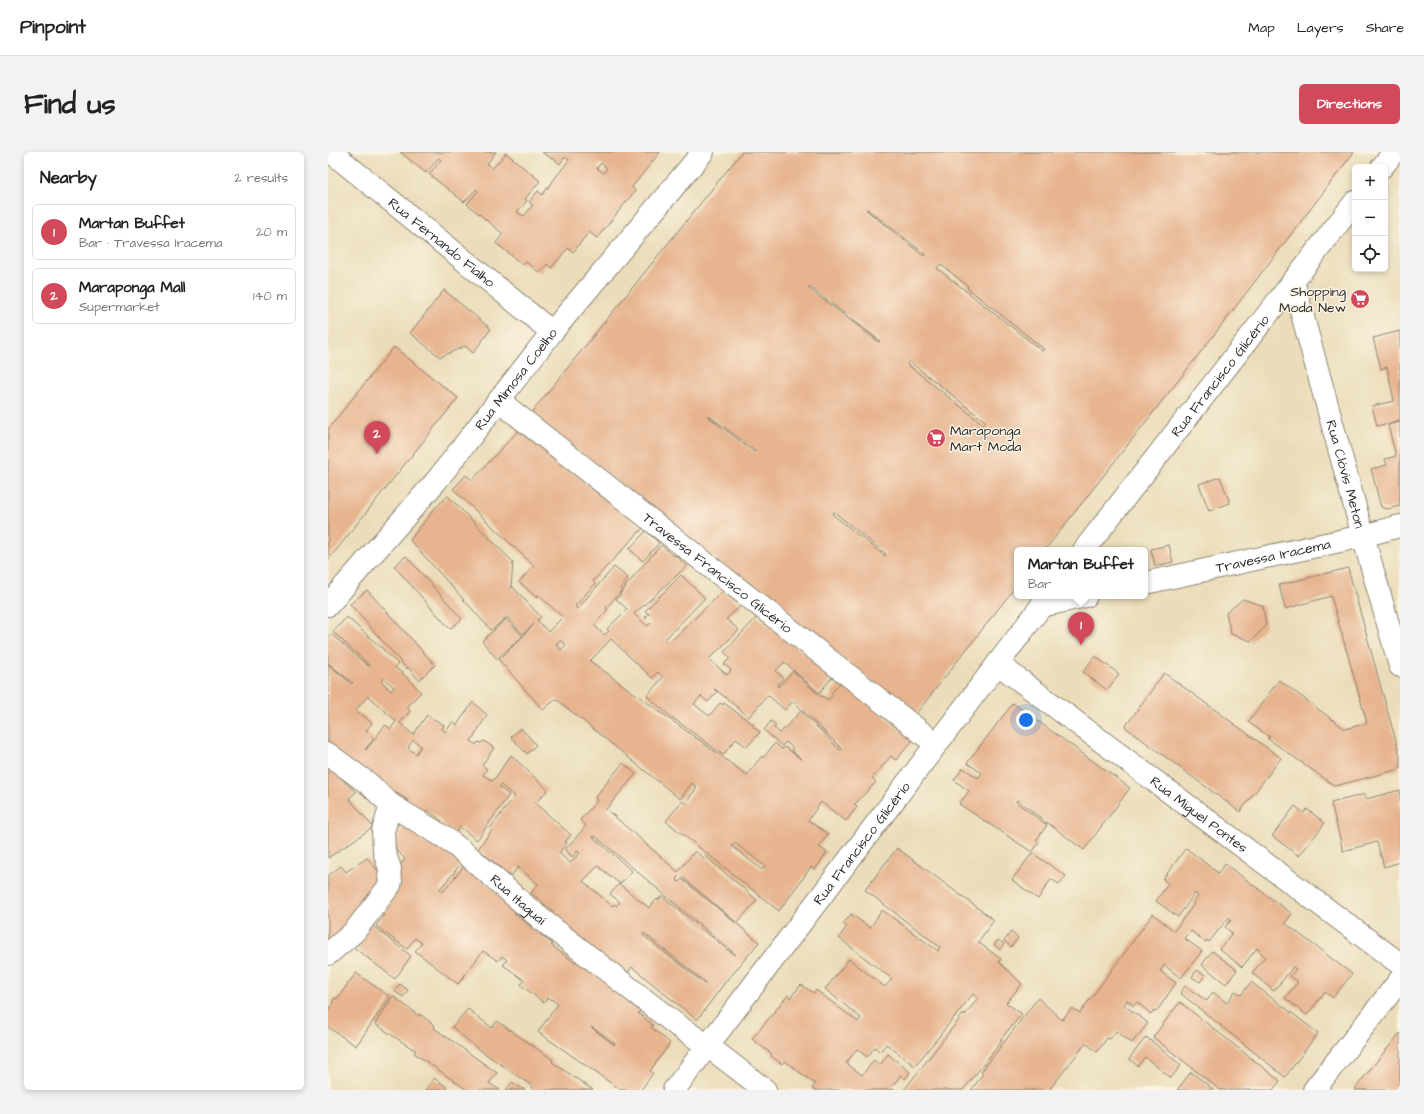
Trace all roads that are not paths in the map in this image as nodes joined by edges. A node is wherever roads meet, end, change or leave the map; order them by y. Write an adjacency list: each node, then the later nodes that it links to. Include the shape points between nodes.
1 (331, 152): 7 (street, Rua Fernando Fialho)
2 (703, 152): 7 (street, Rua Mimosa Coelho)
3 (1394, 152): 4 (street)
4 (1384, 164)
5 (1352, 206): 6 (street, Rua Francisco Glicério)
6 (1293, 281): 10 (street, Rua Clóvis Meton); 11 (street, Rua Francisco Glicério)
7 (552, 332): 8 (street, Rua Mimosa Coelho)
8 (499, 402): 15 (street, Rua Mimosa Coelho, via 437,480); 18 (street, Travessa Francisco Glicério)
9 (1400, 526): 10 (street, Travessa Iracema)
10 (1363, 536): 12 (street, Travessa Iracema); 17 (street, Rua Clóvis Meton)
11 (1086, 547)
12 (1148, 582)
13 (1061, 599): 14 (street)
14 (1045, 601): 16 (street, Rua Francisco Glicério)
15 (328, 605)
16 (998, 664): 18 (street, Rua Francisco Glicério); 22 (street, Rua Miguel Pontes)
17 (1400, 666)
18 (936, 744): 24 (street, Rua Francisco Glicério)
19 (328, 754): 20 (street, Rua Itaguaí, via 369,784)
20 (391, 805): 21 (street, via 383,831 384,851 390,869 390,885 354,932); 24 (street, Rua Itaguaí, via 466,853 540,919 678,1026)
21 (328, 954)
22 (1400, 964)
23 (1400, 980): 27 (street)
24 (708, 1046): 25 (street, Rua Francisco Glicério); 26 (street, Rua Itaguaí)
25 (674, 1090)
26 (765, 1090)
27 (1314, 1090)

